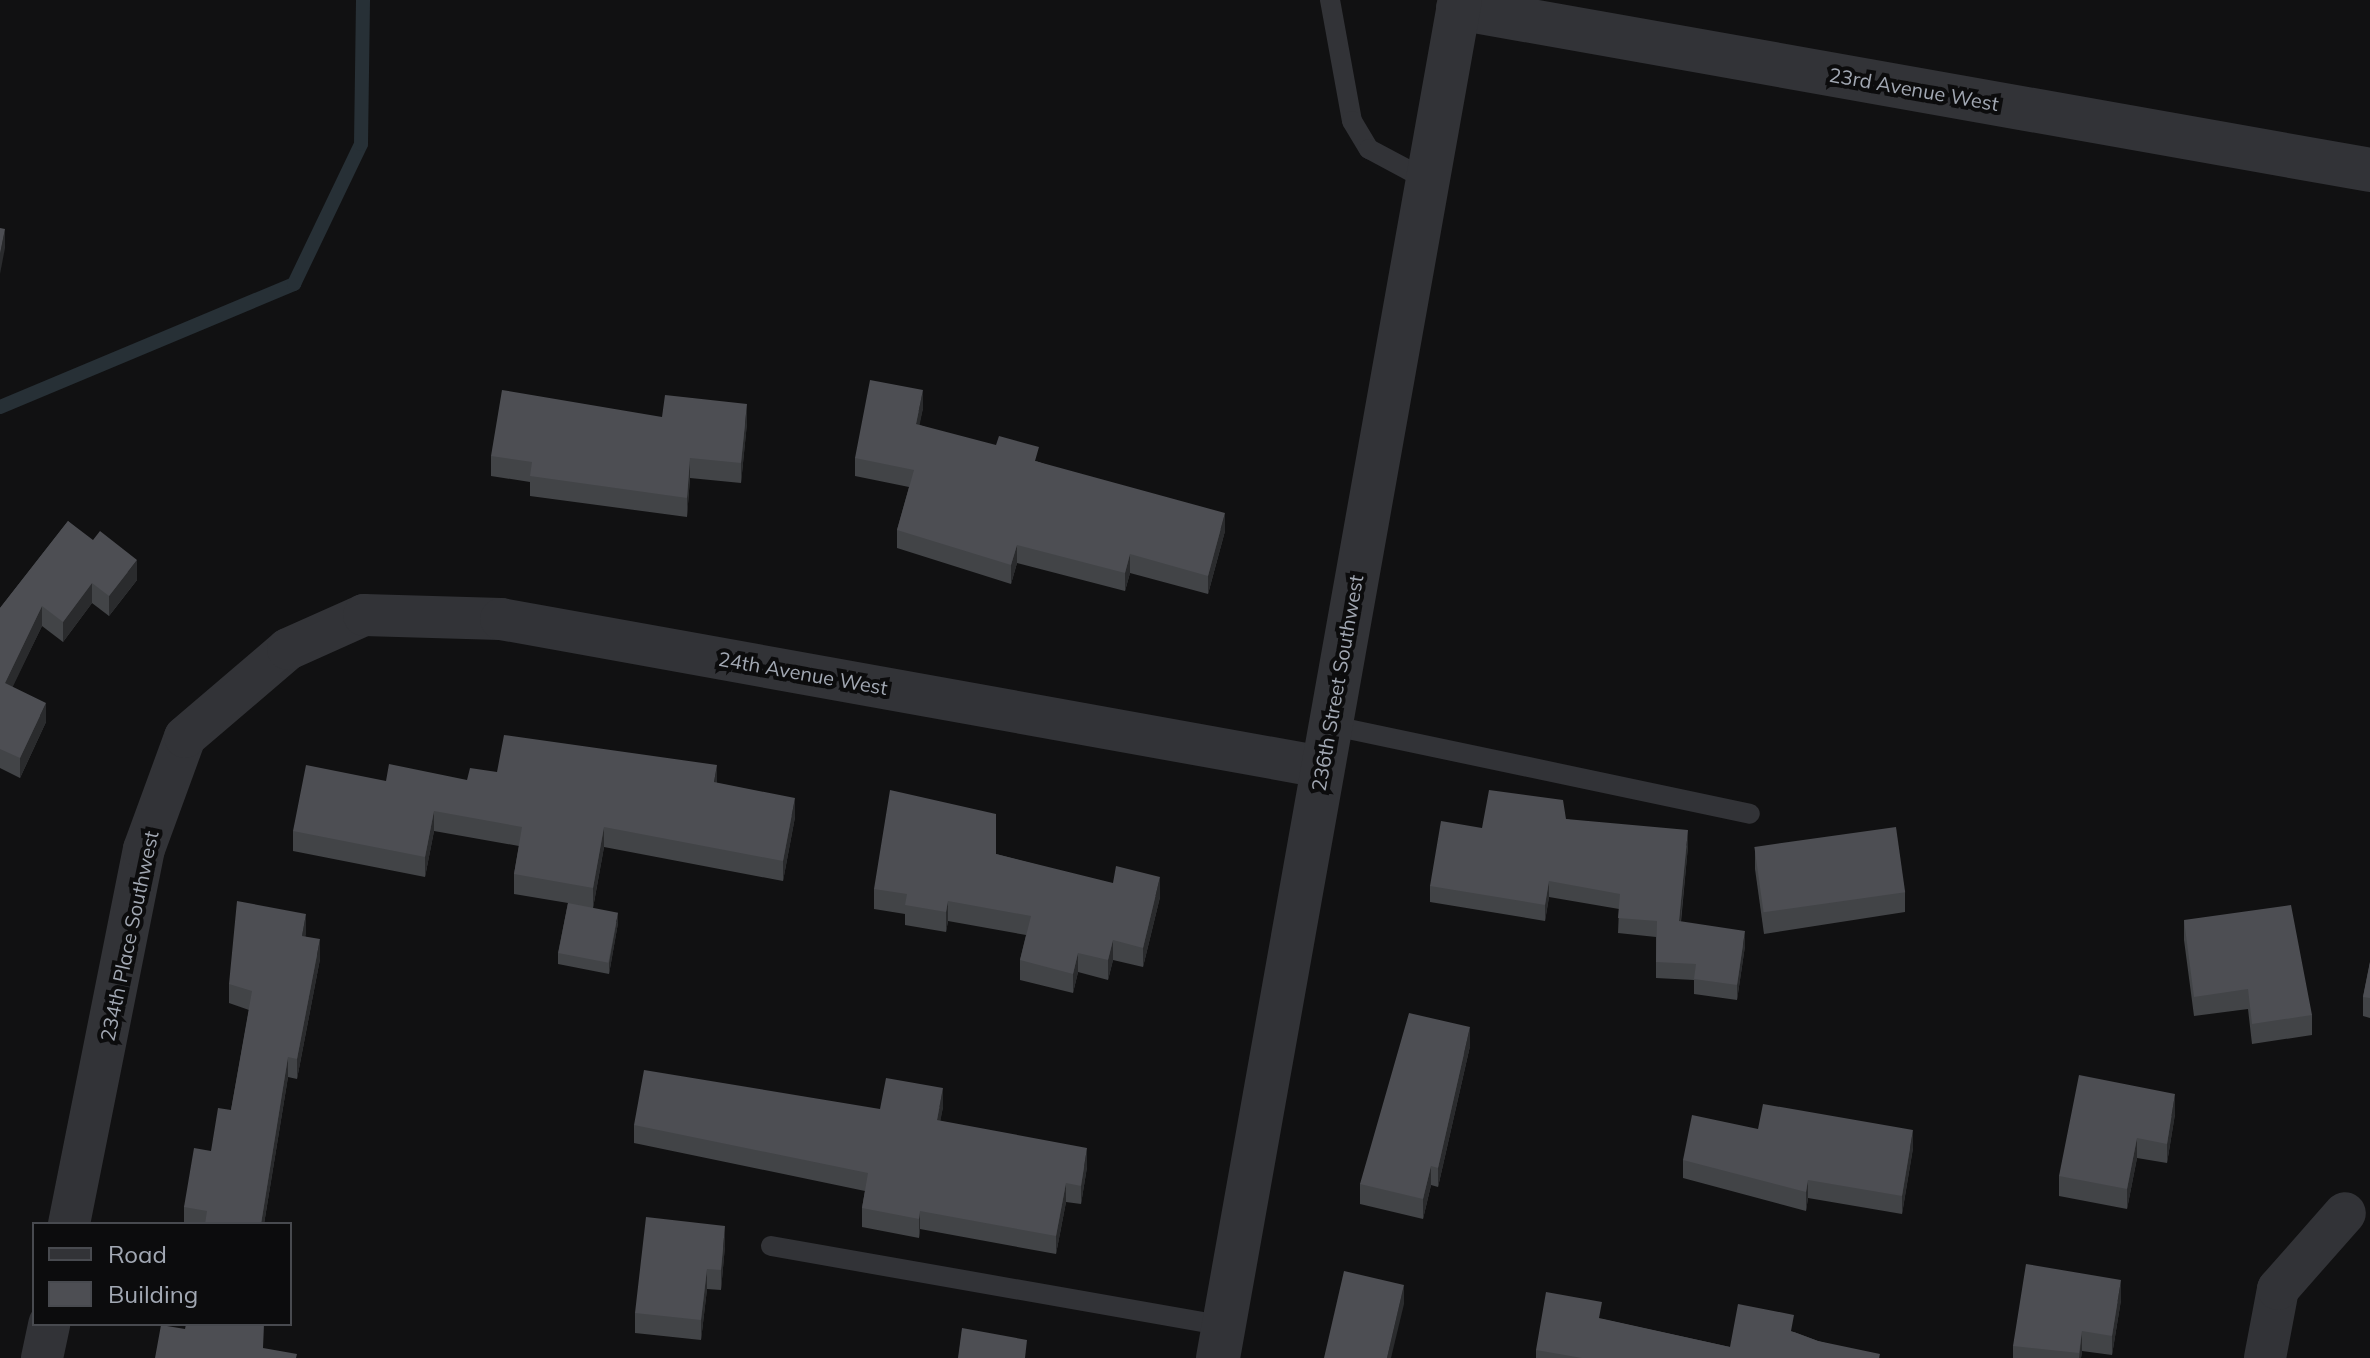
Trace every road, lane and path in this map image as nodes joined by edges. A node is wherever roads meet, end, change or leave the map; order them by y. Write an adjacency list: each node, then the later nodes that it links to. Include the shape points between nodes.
1 (1330, 0): 4 (lane, via 1352,121 1369,149)
2 (1459, 4): 3 (street, 23rd Avenue West); 4 (street, 236th Street Southwest)
3 (2370, 170)
4 (1427, 180): 6 (street, 236th Street Southwest)
5 (288, 649): 7 (street, 24th Avenue West, via 364,615 501,619); 10 (street, 234th Place Southwest, via 185,737 144,849)
6 (1329, 725): 7 (street, 236th Street Southwest); 8 (lane)
7 (1322, 767): 13 (street, 236th Street Southwest)
8 (1750, 814)
9 (2345, 1213): 15 (street, via 2278,1289)
10 (69, 1222)
11 (771, 1246): 13 (lane)
12 (49, 1326): 14 (street)
13 (1220, 1342)
14 (42, 1358)
15 (2265, 1358)

